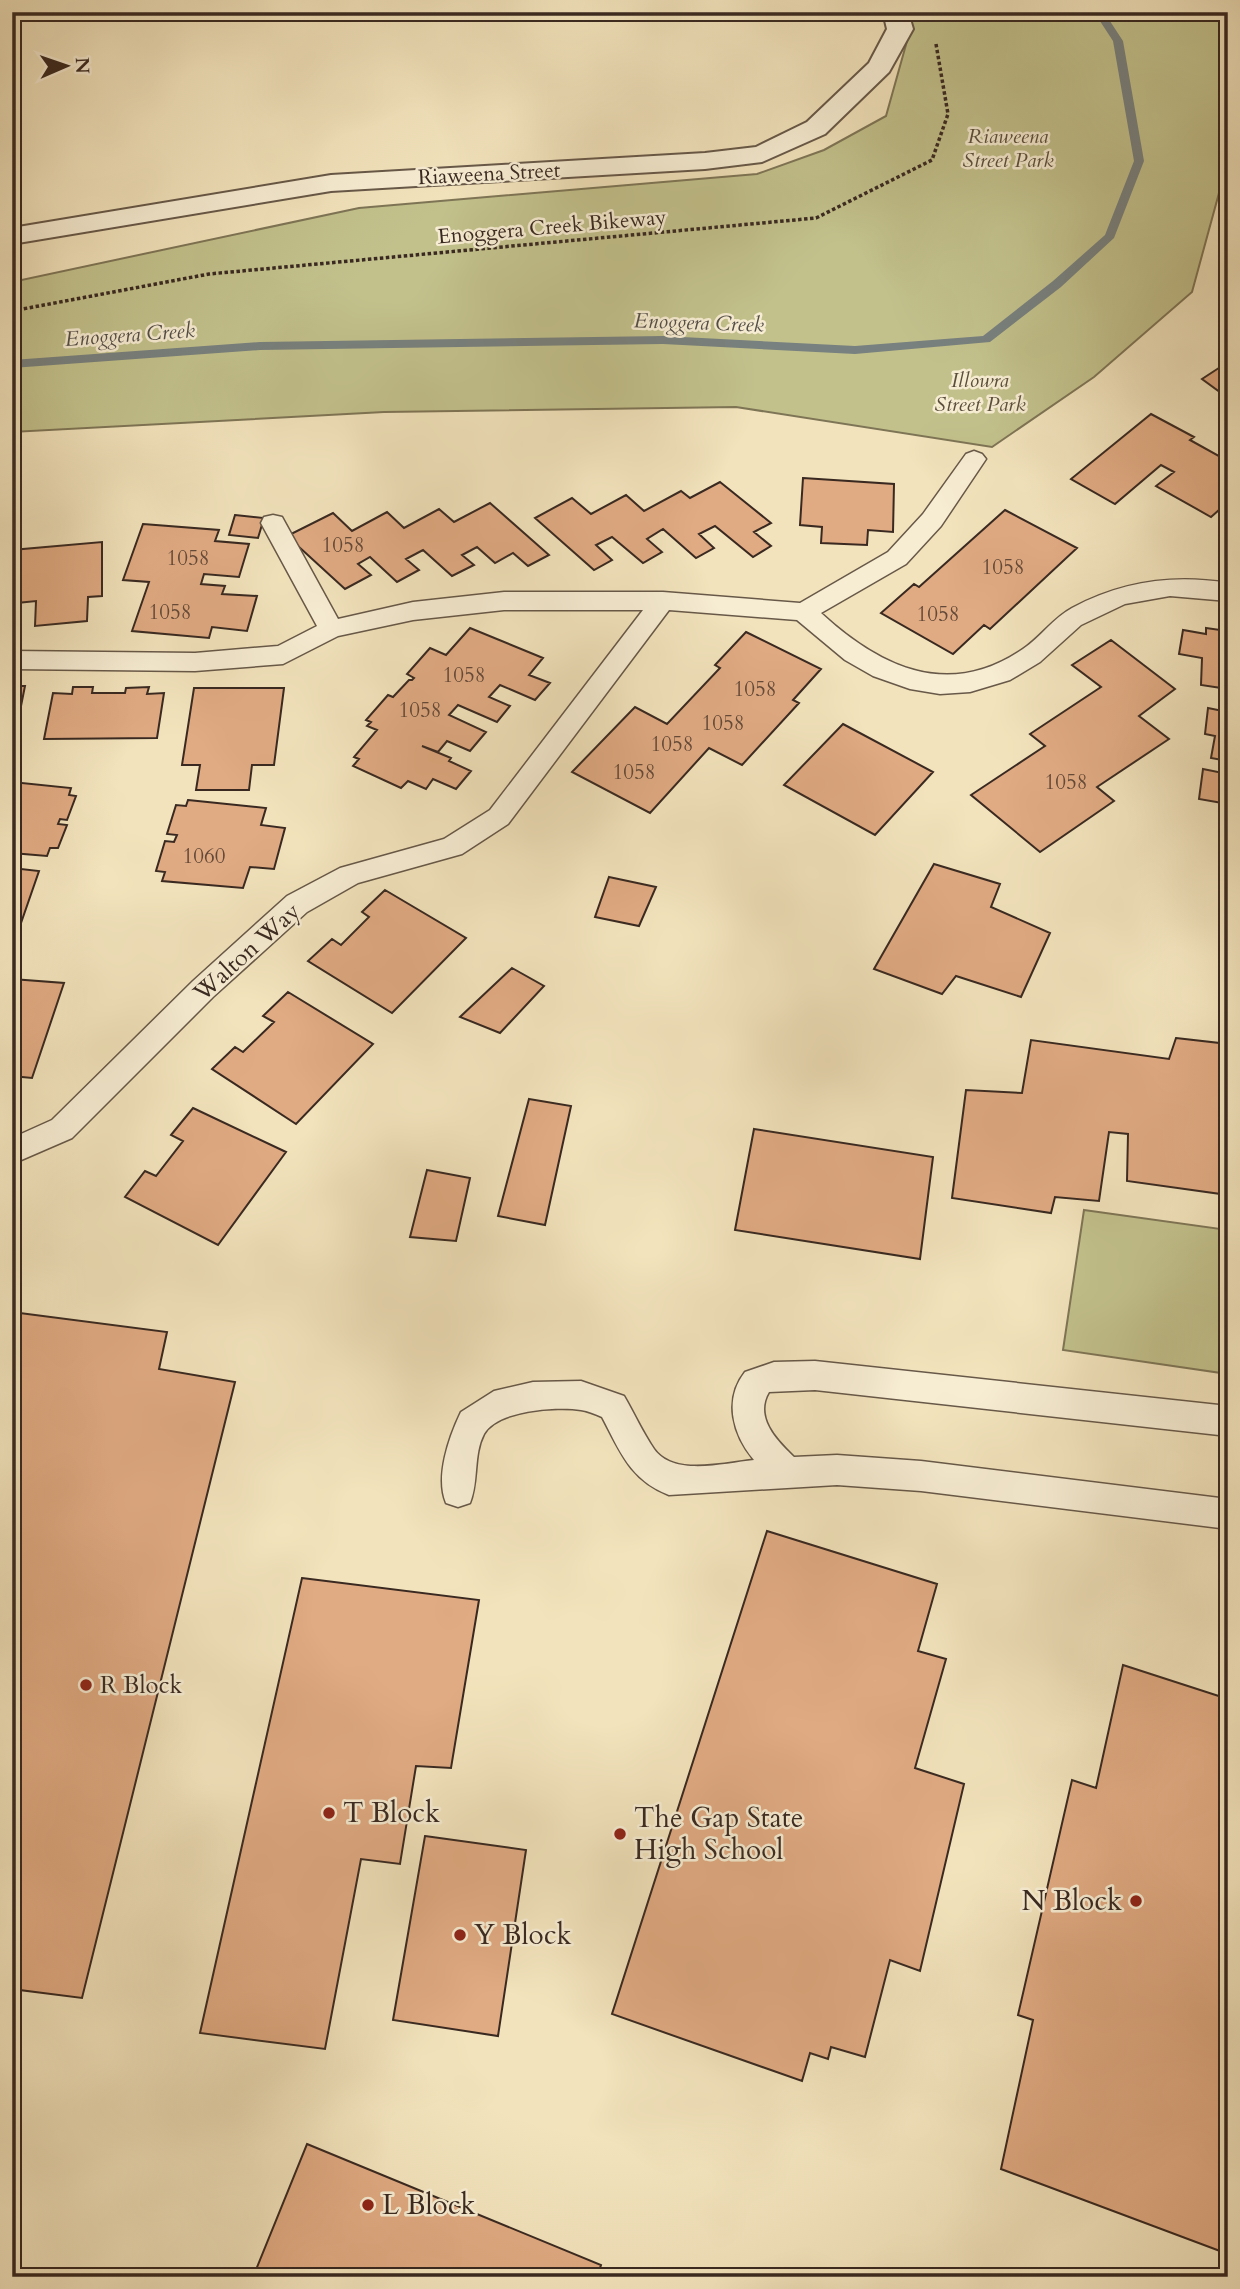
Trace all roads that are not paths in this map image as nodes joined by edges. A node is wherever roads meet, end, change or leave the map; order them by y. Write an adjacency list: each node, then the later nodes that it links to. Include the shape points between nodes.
1 (895, 12): 2 (street, Riaweena Street, via 900,29 880,67 816,128 762,154 331,183)
2 (12, 236)
3 (974, 459): 7 (lane, via 932,520 897,558)
4 (273, 523): 8 (lane)
5 (1228, 592): 7 (lane, via 1160,586 1121,596 1077,616 1012,668 964,684 931,685 898,678 840,646)
6 (663, 601): 7 (lane); 8 (lane, via 504,601 413,611); 10 (lane, Walton Way, via 499,817 452,847 350,875 298,904 203,989 62,1129)
7 (804, 612)
8 (331, 629): 9 (lane, via 283,655 195,662)
9 (12, 660)
10 (12, 1152)
11 (1228, 1421): 12 (lane, via 858,1379 780,1375 752,1386 750,1428 761,1447)
12 (788, 1472): 13 (lane, via 669,1480 644,1462 613,1406 581,1395 533,1395 505,1401 472,1422); 14 (lane, via 921,1476)
13 (458, 1492)
14 (1228, 1514)

